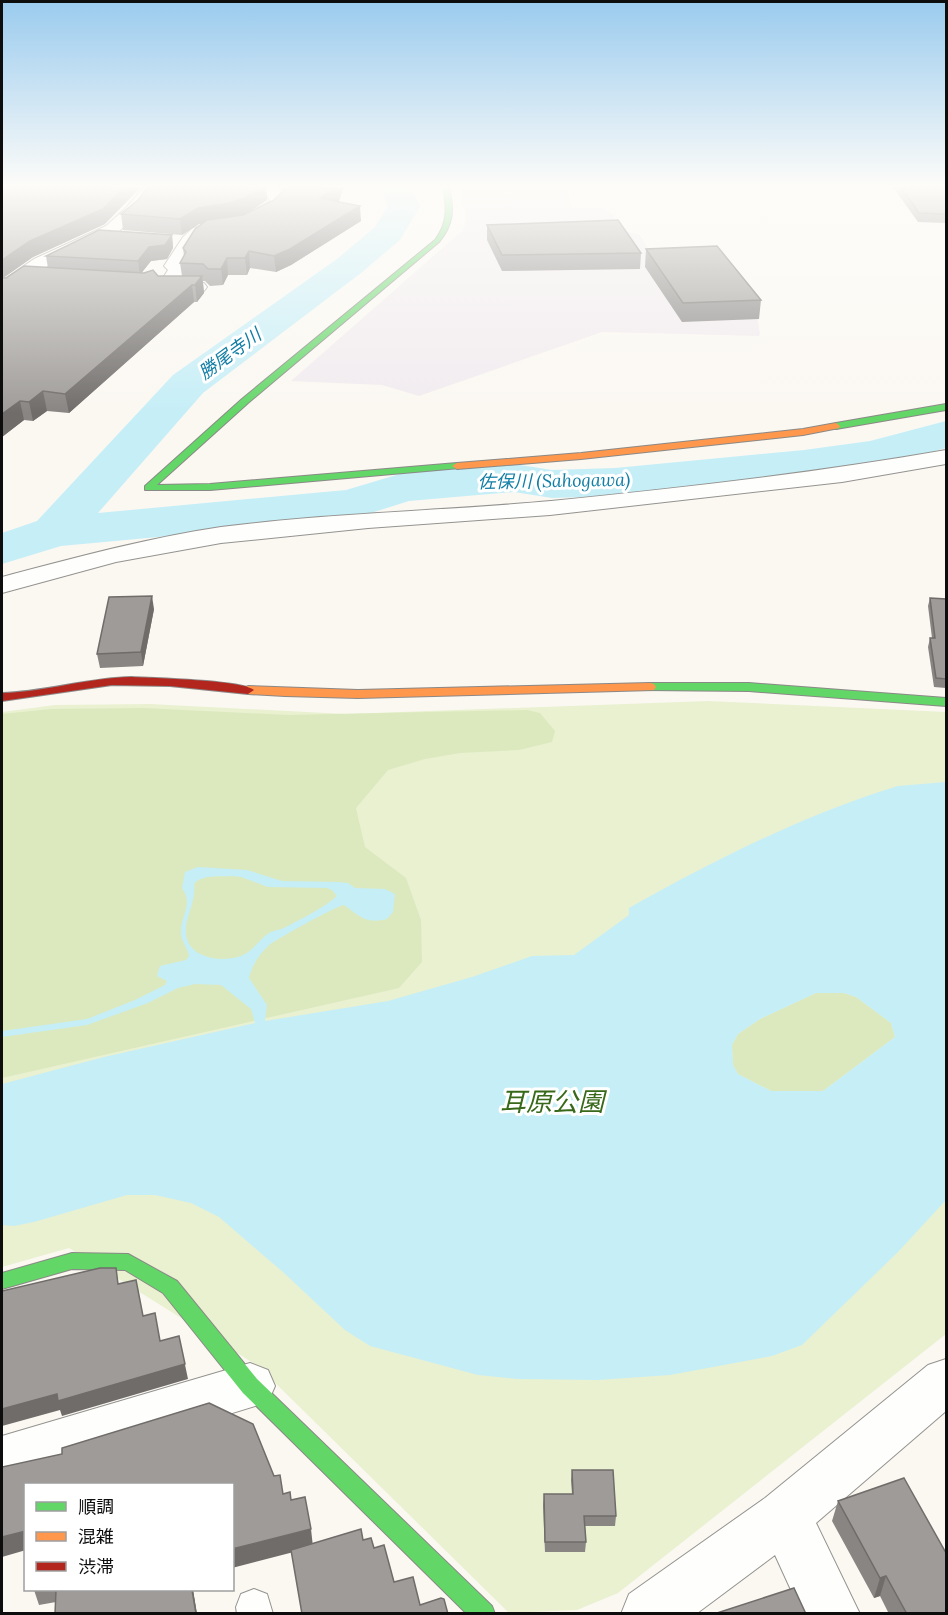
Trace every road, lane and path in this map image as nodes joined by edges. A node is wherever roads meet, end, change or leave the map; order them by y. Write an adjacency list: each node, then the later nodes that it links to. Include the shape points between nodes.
1 (56, 262): 5 (street, via 45,269 15,269)
2 (169, 262): 4 (street, via 165,267 177,269 166,287)
3 (411, 262): 6 (street, via 148,488 210,487 581,456 803,432)
4 (199, 287)
5 (2, 289)
6 (946, 407)
7 (946, 457): 8 (street, via 842,475 550,508 221,536 113,555)
8 (2, 585)
9 (2, 697): 10 (street, via 18,698 92,683 134,681 306,695 749,687)
10 (946, 702)
11 (2, 1281): 13 (street, via 72,1261 128,1262 170,1287)
12 (946, 1381): 15 (street)
13 (250, 1386): 14 (street); 16 (street)
14 (2, 1460)
15 (784, 1515): 17 (street); 18 (street)
16 (484, 1614)
17 (649, 1614)
18 (832, 1614)

